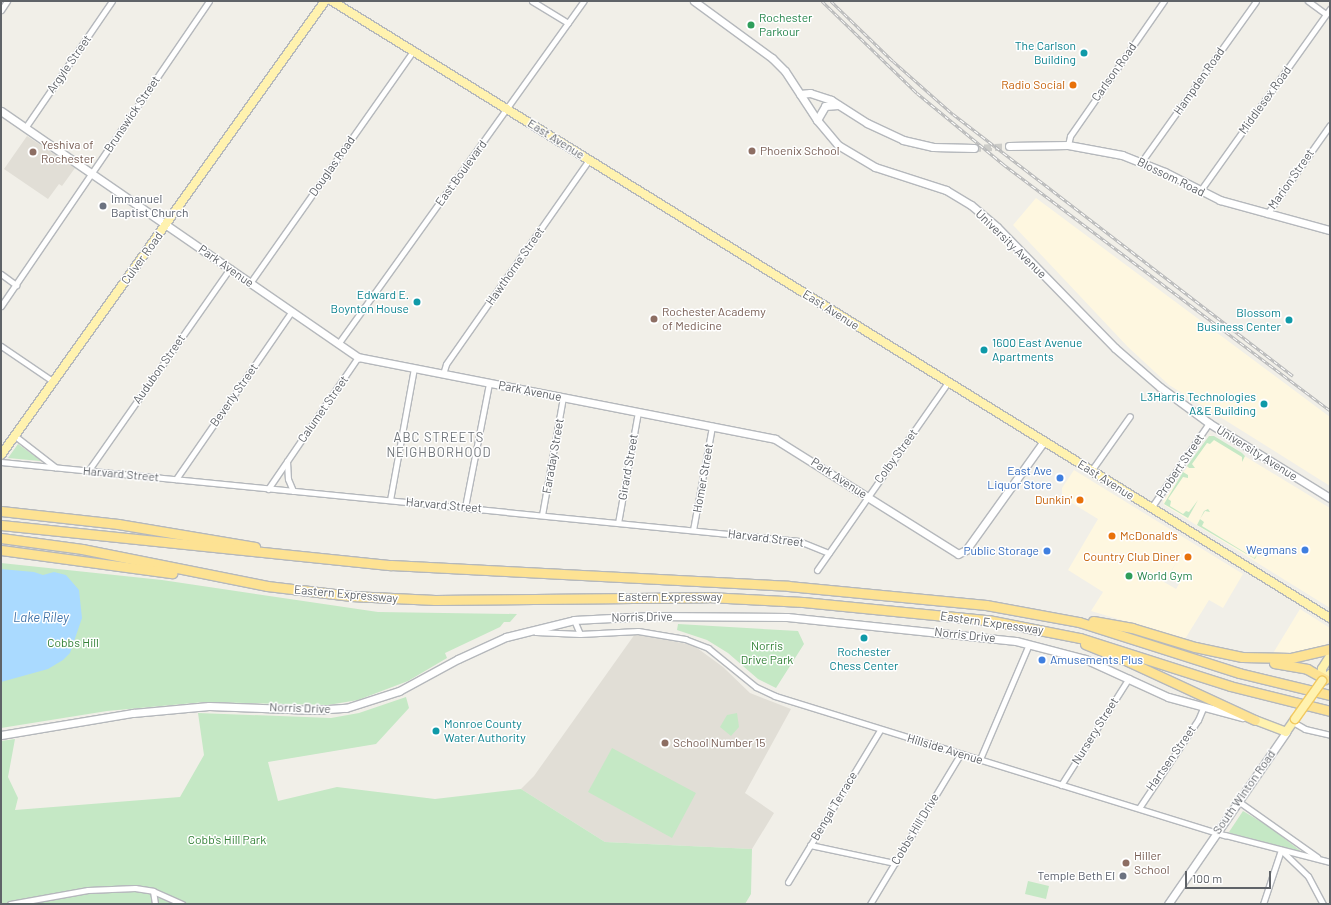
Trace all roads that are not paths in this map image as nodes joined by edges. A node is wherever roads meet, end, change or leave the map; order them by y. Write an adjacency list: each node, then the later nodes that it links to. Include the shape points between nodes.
1 (7, 1): 13 (street)
2 (112, 1): 23 (street, Argyle Street)
3 (209, 1): 29 (street, Brunswick Street)
4 (325, 1): 32 (main road, Culver Road)
5 (332, 1): 16 (main road, East Avenue)
6 (532, 1): 15 (street)
7 (584, 1): 15 (street, East Boulevard)
8 (694, 1): 17 (street, University Avenue, via 772,58 785,71)
9 (1164, 1): 24 (street, Carlson Road, via 1070,136)
10 (1256, 1): 28 (street, Hampden Road)
11 (1308, 1): 14 (street)
12 (1330, 9): 14 (street, Middlesex Road)
13 (1, 10)
14 (1326, 14): 30 (street, Middlesex Road)
15 (568, 23): 19 (street, East Boulevard)
16 (414, 50): 19 (main road, East Avenue); 36 (street, Douglas Road)
17 (800, 94): 18 (street, via 821,96); 21 (street, University Avenue)
18 (839, 105): 21 (street, via 826,106); 26 (street, via 867,123 903,140 933,147)
19 (508, 109): 27 (main road, East Avenue); 40 (street, East Boulevard)
20 (2, 114): 23 (street, Park Avenue)
21 (817, 120): 51 (street, University Avenue, via 838,145 852,155 886,172 946,190 971,205 997,226 1115,348 1160,387)
22 (1330, 125): 31 (street, Marion Street)
23 (25, 128): 29 (street, Park Avenue)
24 (1068, 145): 25 (street, Blossom Road); 28 (street, Blossom Road, via 1106,151)
25 (1009, 146)
26 (974, 148)
27 (589, 160): 44 (street, Hawthorne Street, via 448,362); 46 (main road, East Avenue)
28 (1142, 161): 30 (street, Blossom Road)
29 (91, 173): 32 (street, Park Avenue); 37 (street, Brunswick Street)
30 (1200, 191): 31 (street, Blossom Road, via 1240,208)
31 (1267, 214): 33 (street, Blossom Road)
32 (167, 224): 34 (street, Park Avenue); 45 (main road, Culver Road)
33 (1330, 230)
34 (230, 268): 36 (street, Park Avenue); 59 (street, Audubon Street)
35 (1, 274): 37 (street)
36 (250, 282): 39 (street, Park Avenue)
37 (16, 284): 38 (street, Brunswick Street)
38 (1, 306)
39 (291, 312): 40 (street, Park Avenue); 61 (street, Beverly Street)
40 (338, 344): 42 (street, Park Avenue)
41 (1, 346): 45 (street)
42 (358, 357): 43 (street, Park Avenue); 56 (street, Calumet Street)
43 (414, 368): 44 (street, Park Avenue); 66 (street)
44 (443, 374): 47 (street, Park Avenue)
45 (54, 382): 53 (main road, Culver Road)
46 (948, 382): 54 (main road, East Avenue); 64 (street, Colby Street)
47 (490, 383): 48 (street, Park Avenue); 67 (street)
48 (563, 397): 49 (street, Park Avenue); 70 (street, Faraday Street)
49 (638, 412): 52 (street, Park Avenue); 71 (street, Girard Street)
50 (1130, 416): 60 (street)
51 (1209, 423): 65 (street, University Avenue); 68 (street, Probert Street)
52 (712, 426): 64 (street, Park Avenue, via 782,442); 73 (street, Homer Street)
53 (15, 436): 55 (main road, Culver Road); 58 (street)
54 (1044, 441): 60 (main road, East Avenue); 64 (street, Park Avenue, via 961,554)
55 (1, 456)
56 (287, 460): 62 (street, Calumet Street); 63 (street, via 288,479)
57 (1, 462): 58 (street, Harvard Street)
58 (56, 468): 59 (street, Harvard Street)
59 (88, 471): 61 (street, Harvard Street)
60 (1091, 471): 68 (main road, East Avenue)
61 (176, 479): 62 (street, Harvard Street)
62 (268, 488): 63 (street, Harvard Street)
63 (293, 491): 66 (street, Harvard Street)
64 (867, 496): 76 (street, Colby Street)
65 (1330, 498)
66 (390, 500): 67 (street, Harvard Street)
67 (465, 507): 70 (street, Harvard Street)
68 (1151, 508): 81 (main road, East Avenue)
69 (1, 511): 77 (highway, via 118,524)
70 (542, 515): 71 (street, Harvard Street)
71 (618, 523): 73 (street, Harvard Street)
72 (1, 525): 77 (highway, Eastern Expressway)
73 (693, 530): 76 (street, Harvard Street, via 799,541)
74 (1, 538): 79 (highway, Eastern Expressway, via 92,551)
75 (1, 550): 79 (highway)
76 (829, 553): 78 (street, Colby Street)
77 (328, 559): 80 (highway, Eastern Expressway, via 453,569 788,586)
78 (817, 570)
79 (257, 584): 83 (highway, Eastern Expressway, via 331,594 409,599 656,596 760,599 978,619)
80 (1028, 611): 89 (highway, via 1119,625 1195,647); 92 (highway, Eastern Expressway, via 1110,630 1234,671)
81 (1330, 618)
82 (574, 620): 84 (street, Norris Drive); 85 (street); 86 (street, Norris Drive, via 650,616 787,617)
83 (1050, 631): 94 (highway, Eastern Expressway, via 1111,646 1240,689); 95 (highway, via 1125,660)
84 (521, 632): 85 (street, Hillside Avenue); 99 (street, Norris Drive, via 472,652 399,691 362,705 315,710 209,706 133,713)
85 (580, 634): 97 (street, Hillside Avenue, via 638,631 685,639 708,648 764,692)
86 (1029, 644): 90 (street, Norris Drive, via 1085,658); 102 (street)
87 (1330, 649): 89 (highway, via 1291,658)
88 (1330, 656): 91 (main road, South Winton Road)
89 (1242, 657): 91 (highway, via 1307,669)
90 (1129, 678): 93 (street, Norris Drive, via 1163,695); 103 (street, Nursery Street)
91 (1324, 678): 96 (main road, South Winton Road, bridge)
92 (1330, 695)
93 (1203, 708): 95 (street, Norris Drive); 105 (street, Hartsen Street, via 1199,718)
94 (1330, 711)
95 (1256, 720): 98 (main road, Norris Drive)
96 (1294, 721): 98 (main road, South Winton Road); 100 (street, via 1306,729)
97 (880, 730): 101 (street, Hillside Avenue); 107 (street, Bengal Terrace)
98 (1286, 732): 104 (street, South Winton Road)
99 (1, 735)
100 (1330, 735)
101 (961, 754): 102 (street, Hillside Avenue); 111 (street, Cobbs Hill Drive)
102 (980, 759): 103 (street, Hillside Avenue)
103 (1061, 785): 105 (street, Hillside Avenue)
104 (1238, 801): 106 (street, South Winton Road); 109 (street, Hillside Avenue)
105 (1139, 808): 106 (street, Hillside Avenue)
106 (1217, 832): 108 (street, Hillside Avenue); 118 (street, South Winton Road)
107 (810, 846): 111 (street); 112 (street, Bengal Terrace)
108 (1281, 850): 109 (street, Hillside Avenue); 119 (street); 120 (street, via 1308,876)
109 (1319, 859): 110 (street, Hillside Avenue)
110 (1330, 862)
111 (895, 863): 117 (street, Cobbs Hill Drive)
112 (788, 882)
113 (153, 891): 114 (street, via 135,888 88,890); 115 (street); 116 (street)
114 (10, 904)
115 (155, 904)
116 (182, 904)
117 (870, 904)
118 (1168, 904)
119 (1263, 904)
120 (1323, 904)

